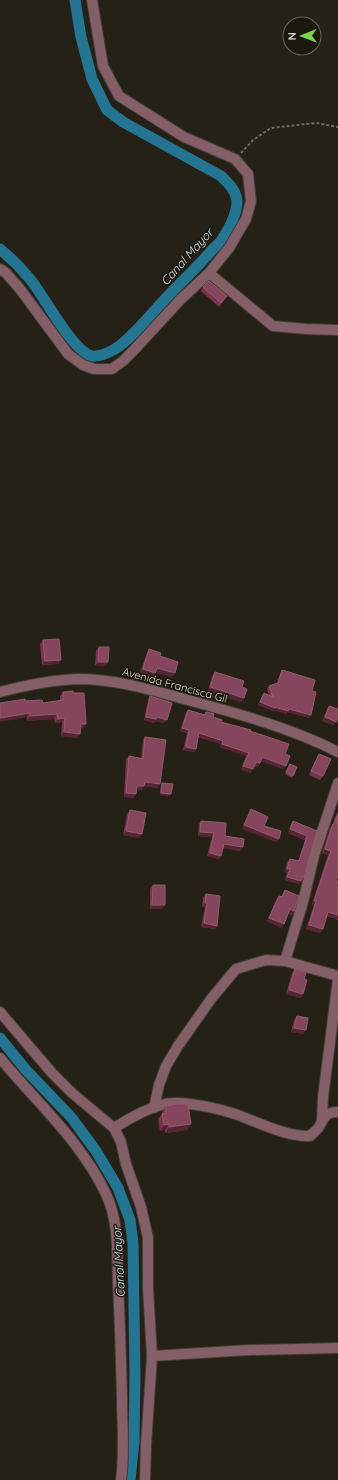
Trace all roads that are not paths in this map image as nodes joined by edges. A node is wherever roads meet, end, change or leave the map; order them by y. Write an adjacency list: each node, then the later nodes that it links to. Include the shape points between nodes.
1 (92, 0): 3 (street, via 103,66 119,96 184,136 235,159 248,174 251,200 246,219)
2 (0, 269): 3 (street, via 20,289 68,354 83,365 103,370 112,369 122,362)
3 (209, 273): 4 (street, via 273,326)
4 (338, 330)
5 (0, 692): 6 (street, Avenida Francisca Gil, via 53,681 79,679 119,682 264,722 314,739)
6 (338, 752)
7 (338, 783): 8 (street)
8 (284, 961): 9 (street); 12 (street, via 266,960 236,969 211,999 166,1066)
9 (338, 977): 14 (street)
10 (0, 1012): 15 (street, via 52,1073)
11 (0, 1058): 18 (street, via 61,1126 83,1156 113,1210 121,1346)
12 (154, 1108): 14 (street, via 172,1102 219,1109 301,1137 310,1136); 15 (street)
13 (338, 1112): 14 (street, via 330,1112)
14 (322, 1120)
15 (114, 1128): 17 (street, via 121,1142 148,1238)
16 (338, 1348): 17 (street)
17 (152, 1356): 19 (street)
18 (121, 1480)
19 (146, 1480)

